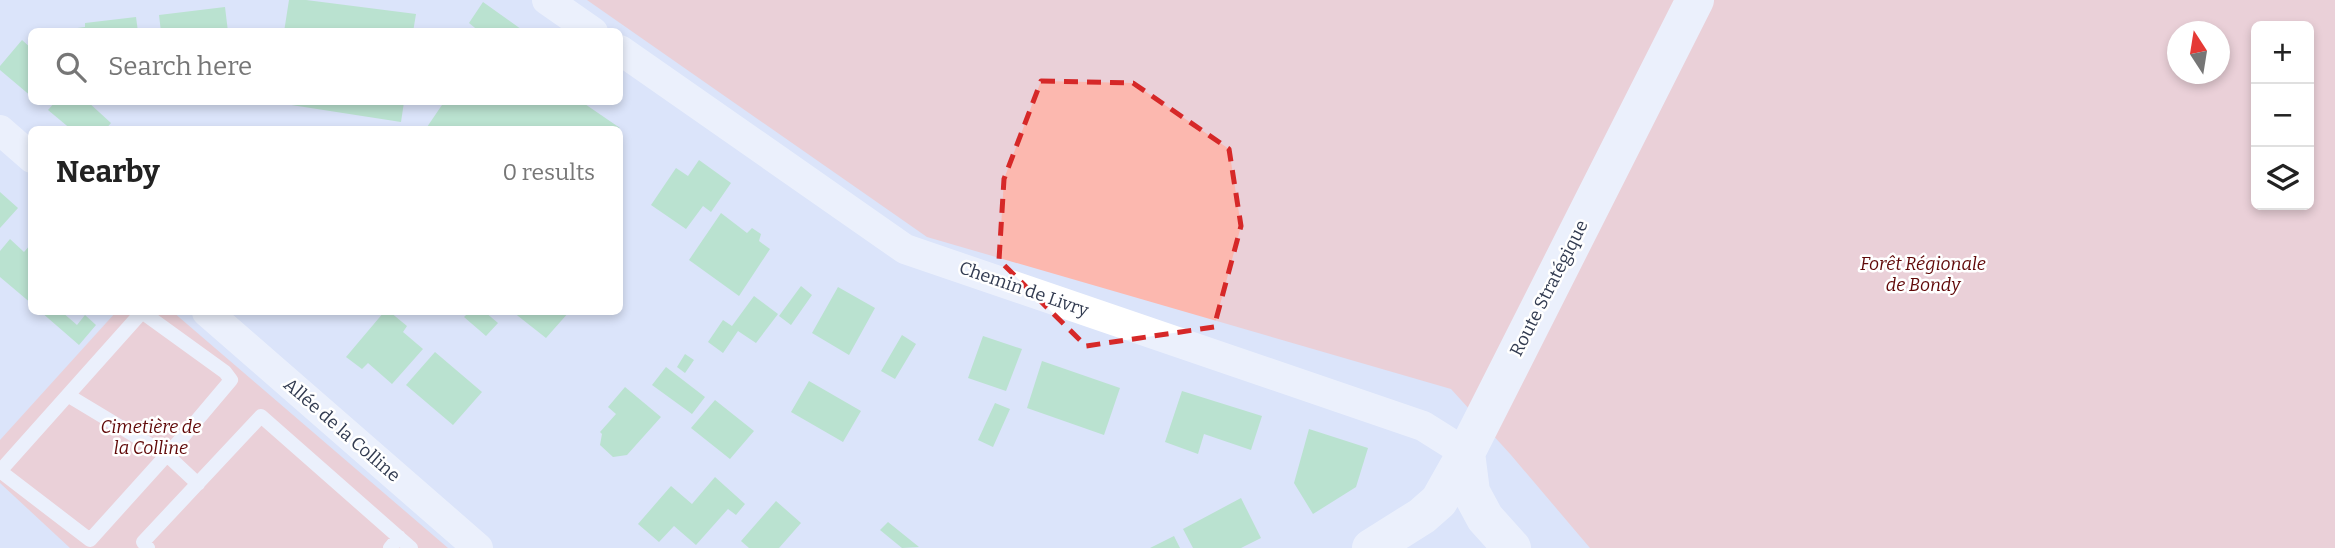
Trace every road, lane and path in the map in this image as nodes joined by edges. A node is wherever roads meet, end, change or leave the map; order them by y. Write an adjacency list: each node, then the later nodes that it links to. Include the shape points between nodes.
1 (547, 0): 3 (street)
2 (1695, 0): 11 (street, Route Stratégique)
3 (587, 28)
4 (623, 52): 11 (street, Chemin de Livry, via 905,249 1423,426)
5 (0, 130): 6 (street)
6 (28, 154)
7 (139, 315): 10 (lane)
8 (146, 315): 12 (lane, via 231,380)
9 (210, 315): 18 (street, Allée de la Colline)
10 (69, 396): 12 (lane); 12 (lane, via 0,471 90,540)
11 (1466, 453): 14 (street, Route Stratégique); 20 (street, via 1471,492 1485,518)
12 (167, 455): 13 (lane)
13 (198, 484): 15 (lane, via 261,416); 16 (lane)
14 (1419, 532): 19 (street, Route Stratégique)
15 (395, 543): 17 (lane)
16 (146, 545)
17 (411, 548)
18 (478, 548)
19 (1371, 548)
20 (1512, 548)

